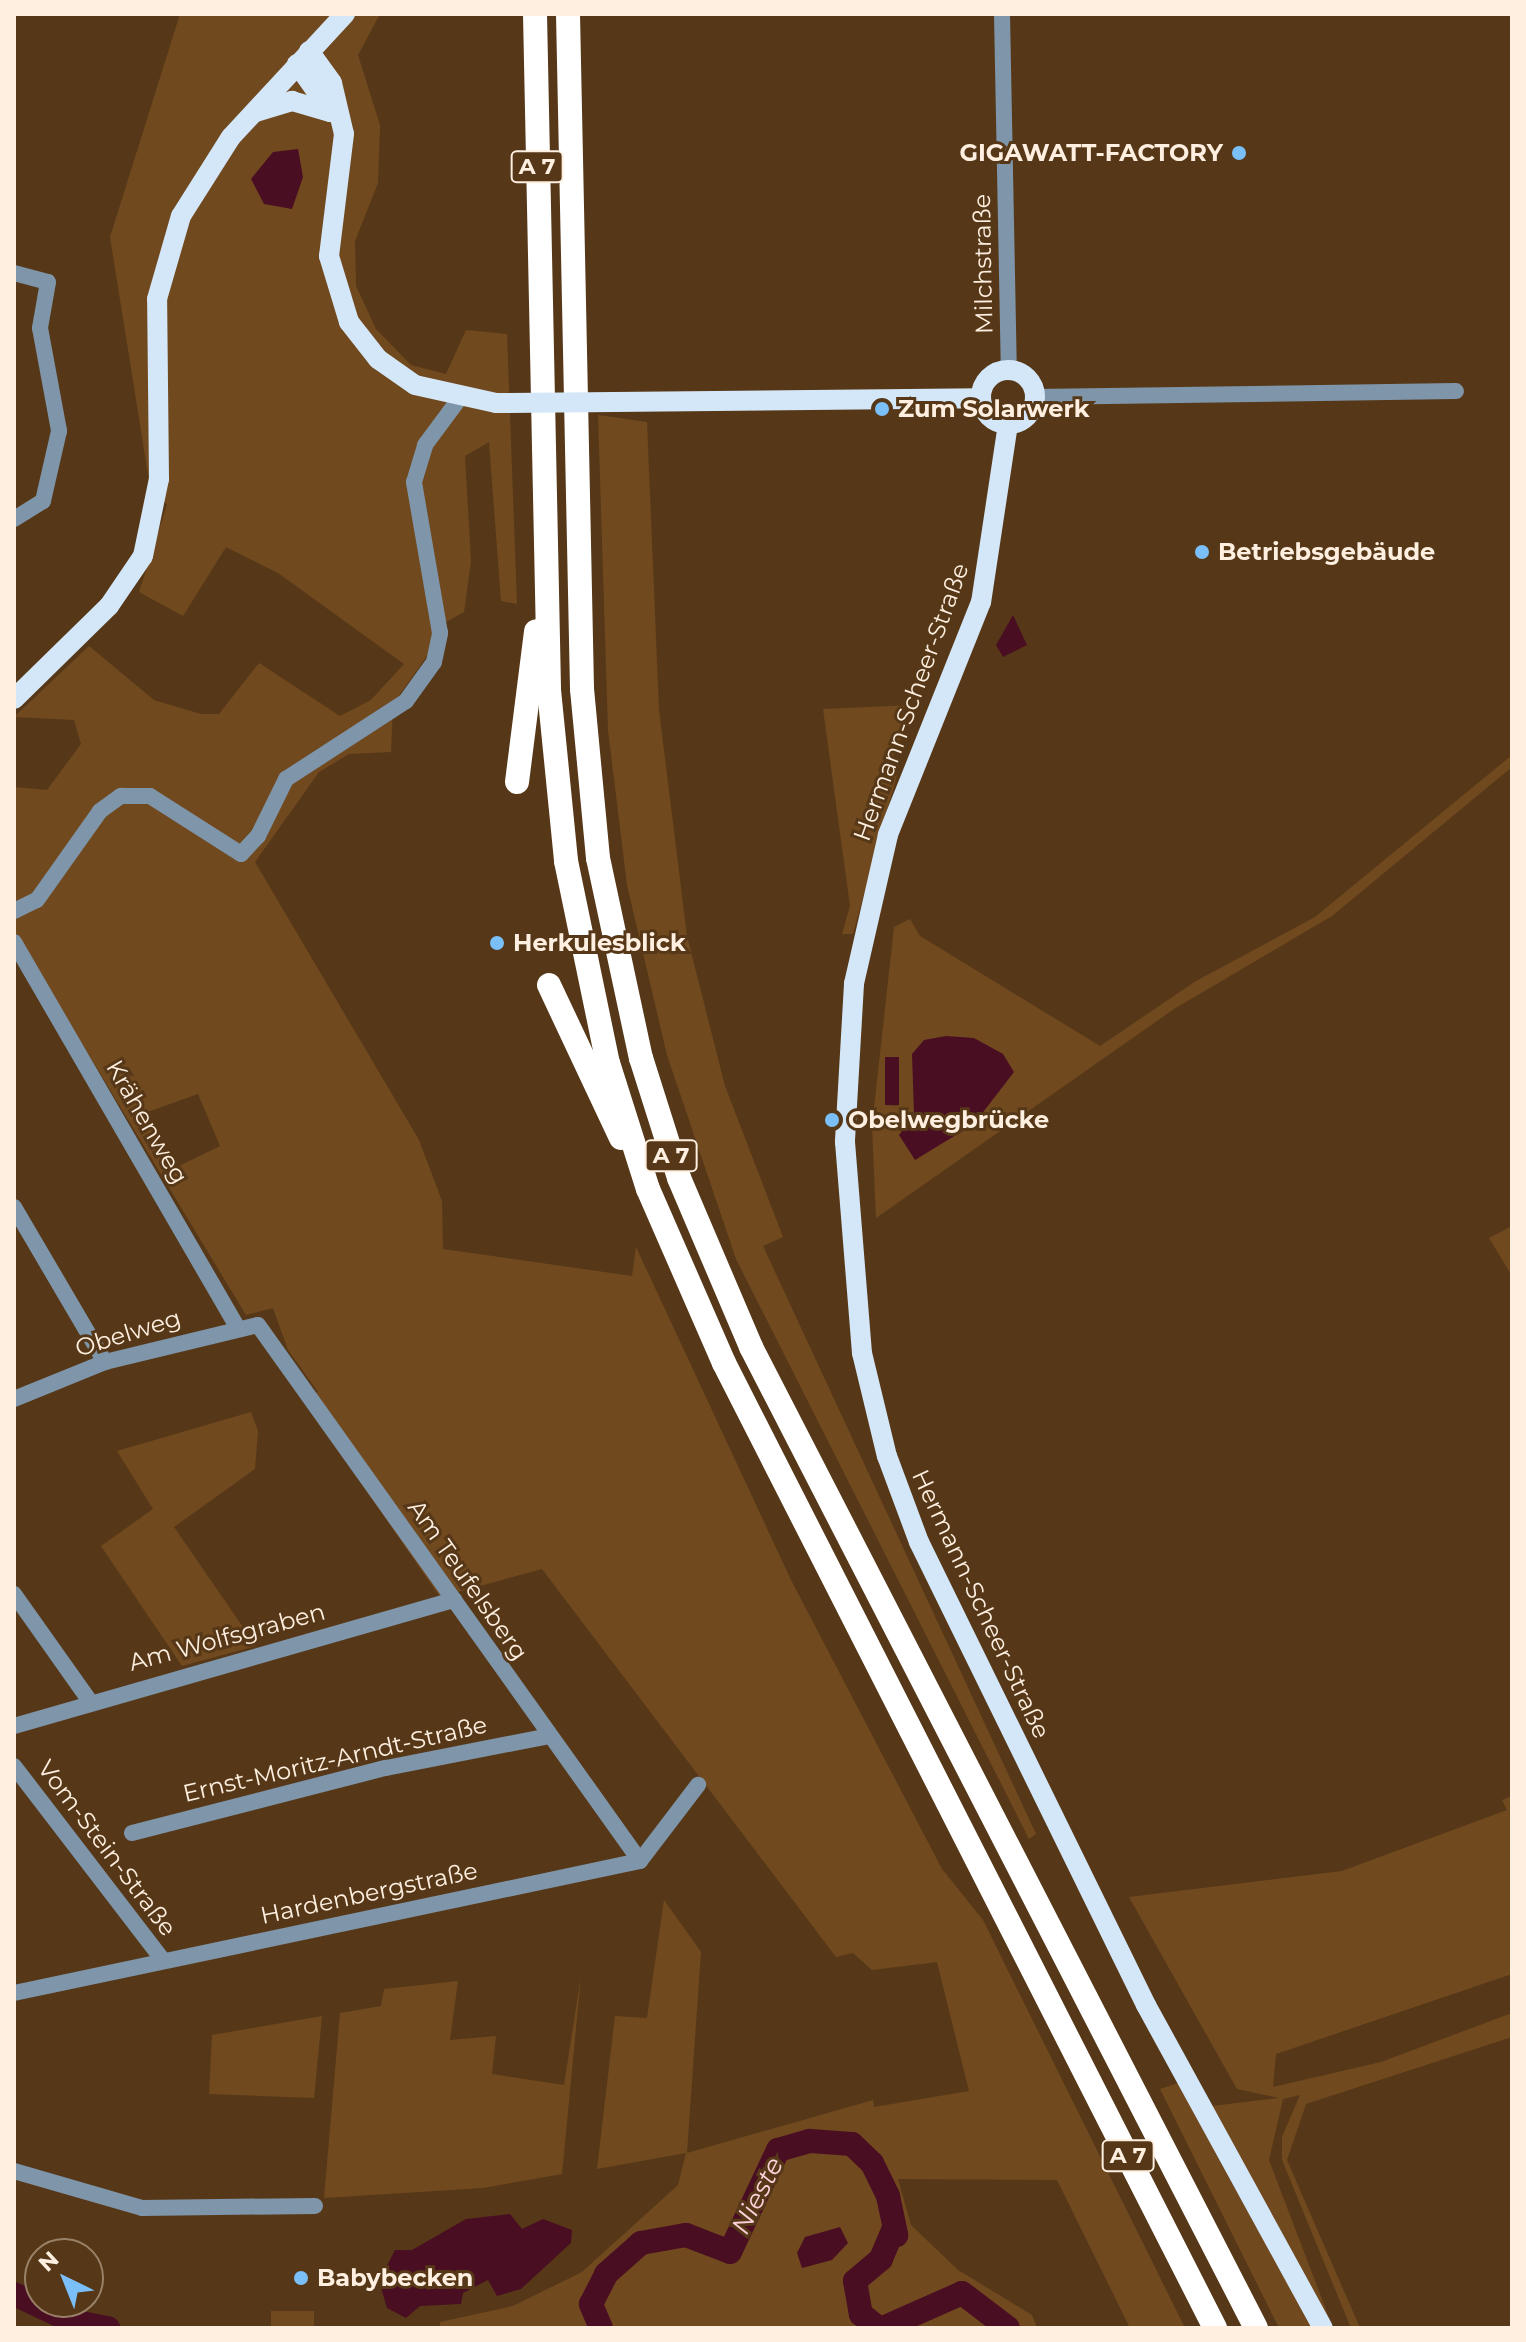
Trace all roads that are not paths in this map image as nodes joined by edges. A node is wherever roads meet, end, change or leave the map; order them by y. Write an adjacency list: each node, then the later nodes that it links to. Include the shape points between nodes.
1 (345, 14): 5 (main road)
2 (535, 14): 16 (highway, A 7)
3 (568, 14): 42 (highway, A 7, via 583,704 598,858 641,1058 679,1178 751,1347)
4 (1002, 14): 9 (street, Milchstraße)
5 (303, 58): 6 (main road, via 332,83); 7 (main road)
6 (336, 118): 7 (main road, via 292,101); 13 (main road, via 345,165 329,256 343,310 389,369)
7 (246, 120): 17 (main road, via 197,185 164,259 157,503 143,556 109,606)
8 (14, 273): 15 (street, via 48,282 40,328 59,431 43,501)
9 (1009, 370): 11 (main road, via 1029,379); 12 (main road, via 988,378)
10 (1456, 391): 11 (street)
11 (1035, 397): 14 (main road, via 1027,416)
12 (981, 398): 13 (main road, bridge, via 496,403); 14 (main road, via 989,416)
13 (459, 399): 19 (street, via 425,445 414,482 440,633 434,662 406,701 286,779 258,836 241,854 150,796 121,796 100,811 37,900)
14 (1008, 424): 43 (main road, Hermann-Scheer-Straße, via 981,602 895,814 854,984 845,1142 862,1353 887,1456 919,1542 1146,2005)
15 (14, 519)
16 (544, 590): 18 (highway); 22 (highway, A 7, via 576,918 608,1063)
17 (14, 699)
18 (517, 782)
19 (14, 911)
20 (14, 942): 25 (street, Krähenweg)
21 (549, 985): 22 (highway)
22 (648, 1189): 41 (highway, A 7, via 724,1363)
23 (14, 1207): 26 (street)
24 (258, 1325): 25 (street, Obelweg); 29 (street, Am Teufelsberg)
25 (237, 1327): 26 (street, Obelweg)
26 (105, 1362): 27 (street, Obelweg)
27 (14, 1399)
28 (14, 1594): 30 (street)
29 (454, 1600): 30 (street, Am Wolfsgraben); 32 (street, Am Teufelsberg)
30 (89, 1700): 31 (street, Am Wolfsgraben)
31 (14, 1726)
32 (549, 1736): 35 (street, Ernst-Moritz-Arndt-Straße, via 386,1768); 36 (street, Am Teufelsberg)
33 (14, 1766): 37 (street, Vom-Stein-Straße)
34 (698, 1785): 36 (street)
35 (132, 1833)
36 (640, 1861): 37 (street, Hardenbergstraße)
37 (162, 1959): 38 (street, Hardenbergstraße)
38 (14, 1993)
39 (14, 2171): 40 (street, via 142,2208)
40 (315, 2206)
41 (1215, 2328)
42 (1256, 2328)
43 (1323, 2328)

